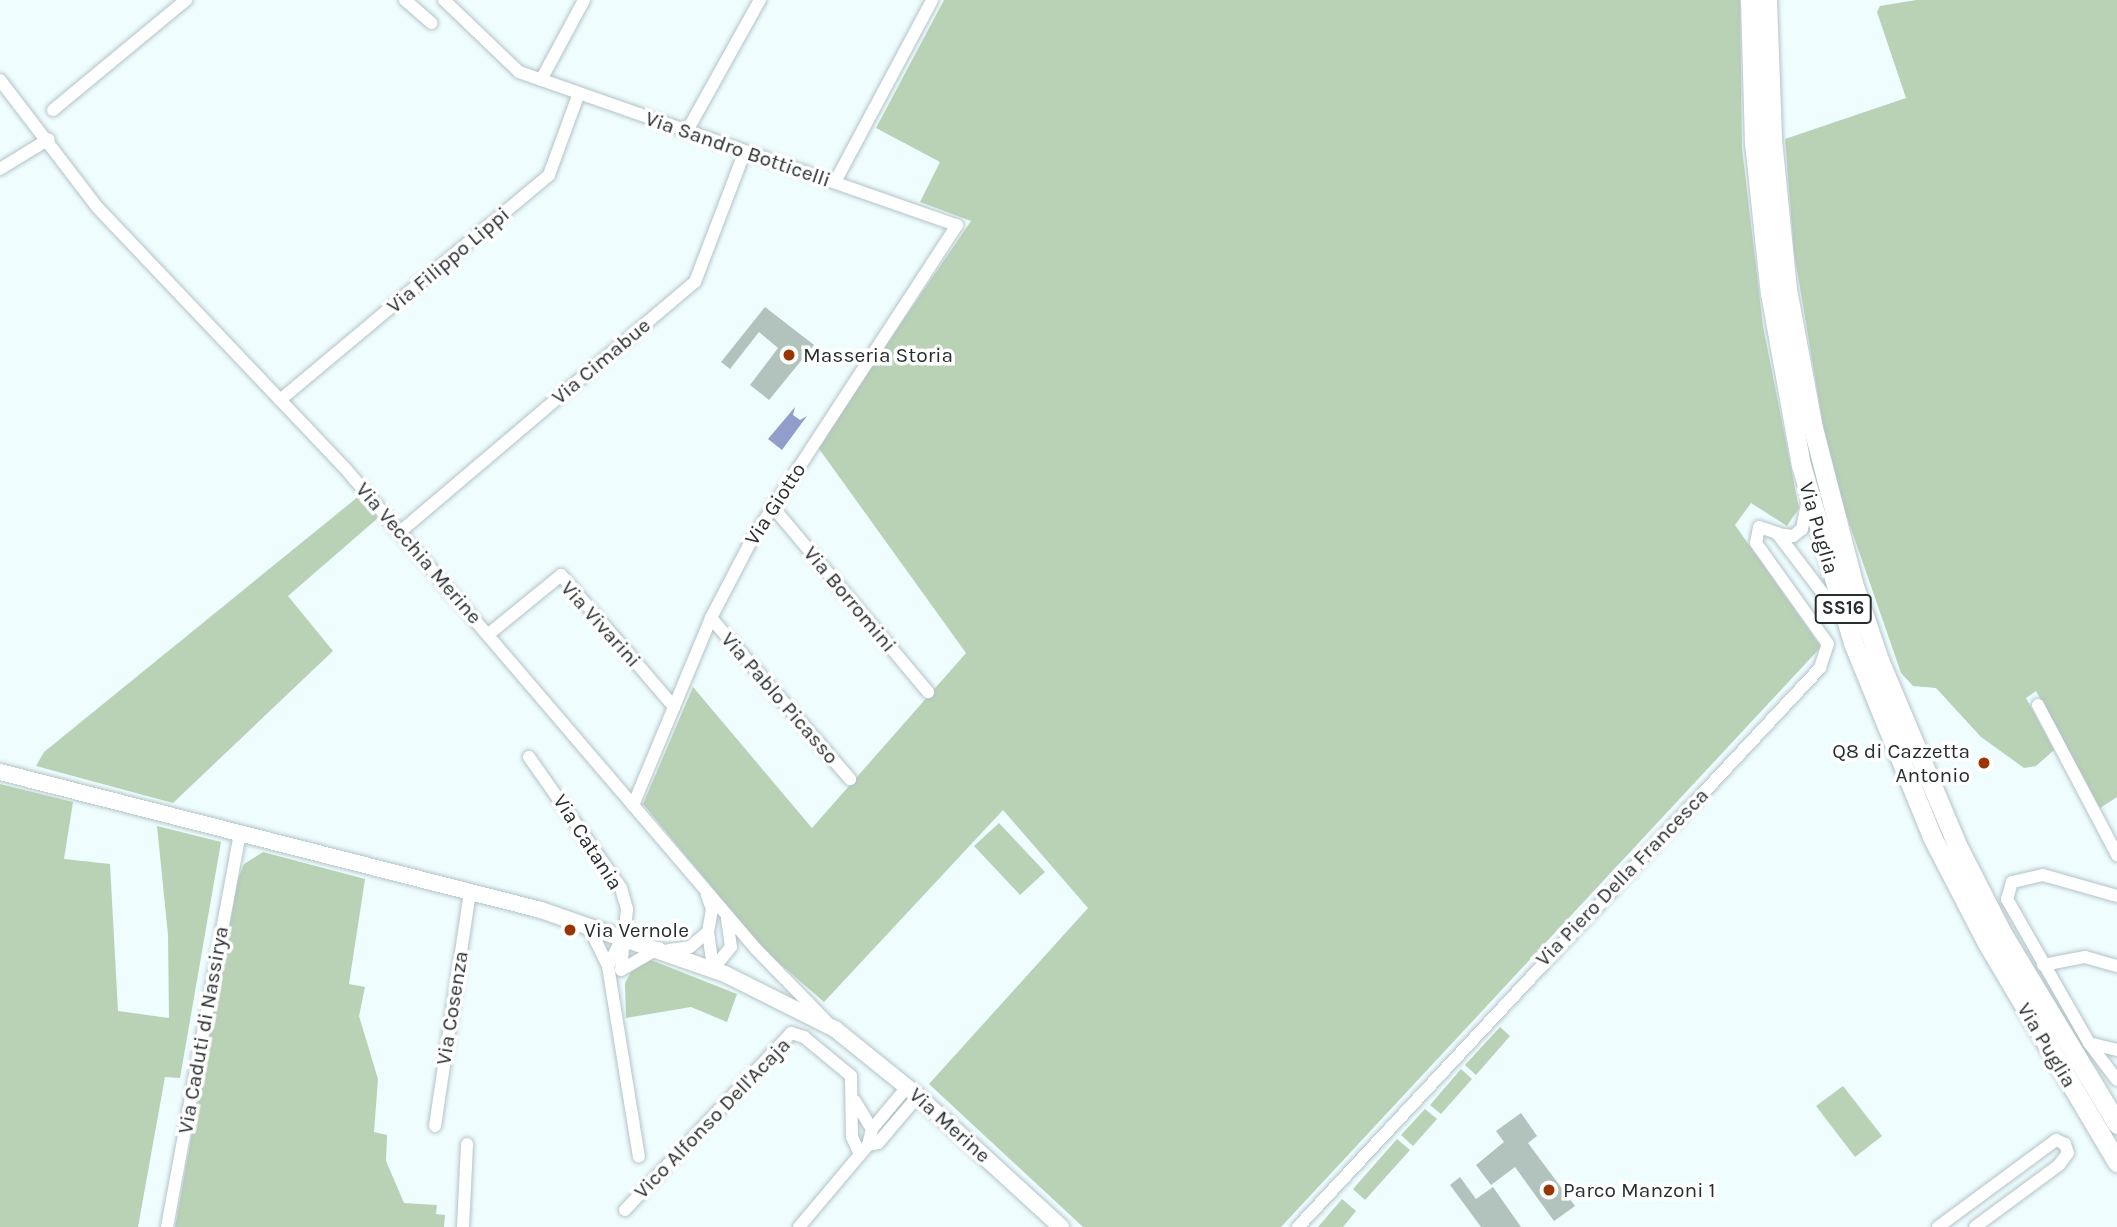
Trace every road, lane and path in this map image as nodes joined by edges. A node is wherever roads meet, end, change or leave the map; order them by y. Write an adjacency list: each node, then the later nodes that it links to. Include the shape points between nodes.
1 (186, 0): 13 (street)
2 (405, 0): 9 (street)
3 (444, 0): 11 (street, Via Sandro Botticelli, via 519,72)
4 (584, 0): 11 (street)
5 (760, 0): 14 (street)
6 (932, 0): 18 (street)
7 (1750, 0): 21 (highway, Via Puglia / SS16, via 1754,142 1770,293)
8 (1767, 0): 57 (highway, Via Puglia / SS16, via 1772,139 1787,289 1813,428 1853,583 1879,660 1957,845 2002,933)
9 (430, 23)
10 (0, 80): 15 (street, Via Vecchia Merine)
11 (541, 80): 12 (street, Via Sandro Botticelli)
12 (579, 93): 14 (street, Via Sandro Botticelli); 20 (street, Via Filippo Lippi, via 549,175)
13 (53, 110)
14 (687, 131): 16 (street, Via Sandro Botticelli)
15 (49, 139): 17 (street); 20 (street, Via Vecchia Merine, via 98,208)
16 (745, 151): 18 (street, Via Sandro Botticelli); 23 (street, Via Cimabue, via 695,282)
17 (0, 169)
18 (835, 183): 19 (street, Via Sandro Botticelli)
19 (957, 225): 22 (street, Via Giotto)
20 (280, 400): 23 (street, Via Vecchia Merine)
21 (1801, 465): 24 (street, Via Piero Della Francesca, via 1809,513 1793,536); 27 (highway, Via Puglia / SS16)
22 (772, 506): 25 (street, Via Giotto); 28 (street, Via Borromini)
23 (401, 531): 26 (street, Via Vecchia Merine)
24 (1777, 534): 27 (street, via 1830,600); 69 (street, Via Piero Della Francesca, via 1759,527 1754,536 1828,644 1820,668)
25 (711, 618): 30 (street, Via Giotto); 33 (street, Via Pablo Picasso)
26 (489, 634): 30 (street, Via Vivarini, via 561,575); 34 (street, Via Vecchia Merine)
27 (1853, 643): 63 (highway, Via Puglia / SS16, via 1931,837 1987,943)
28 (928, 692)
29 (2038, 705): 36 (street)
30 (674, 707): 34 (street, Via Giotto)
31 (529, 757): 43 (street, Via Catania, via 621,888 627,909)
32 (0, 772): 35 (main road)
33 (850, 779)
34 (633, 805): 37 (street, Via Vecchia Merine)
35 (240, 832): 38 (main road); 65 (street, Via Caduti di Nassirya)
36 (2117, 855)
37 (705, 888): 40 (street, Via Vecchia Merine); 42 (street, via 712,909)
38 (470, 891): 41 (main road); 58 (street, Via Cosenza)
39 (2117, 895): 45 (street, via 2043,875 2012,881 2007,899)
40 (722, 908): 49 (street, via 731,947); 51 (street, Via Vecchia Merine)
41 (584, 923): 43 (main road); 46 (street)
42 (708, 932): 44 (street, via 690,947); 49 (street)
43 (624, 935): 44 (main road); 46 (street); 48 (street, Via Catania)
44 (665, 948): 48 (street); 49 (main road)
45 (2043, 965): 47 (street, via 2085,957); 52 (street)
46 (607, 966): 50 (street)
47 (2117, 966)
48 (621, 969): 50 (street, Via Catania)
49 (713, 969): 51 (main road)
50 (612, 989): 62 (street)
51 (835, 1029): 55 (main road, Via Merine)
52 (2090, 1043): 53 (street); 54 (street)
53 (2117, 1051)
54 (2117, 1080)
55 (913, 1091): 59 (street); 61 (street, via 878,1143); 68 (main road, Via Merine)
56 (854, 1097): 59 (street, Vico Alfonso Dell'Acaja); 61 (street, Vico Alfonso Dell'Acaja, via 852,1137); 64 (street, Vico Alfonso Dell'Acaja, via 847,1069 791,1033)
57 (2117, 1124)
58 (435, 1126)
59 (872, 1129): 61 (street)
60 (467, 1144): 66 (street)
61 (864, 1150): 67 (street)
62 (639, 1157)
63 (2117, 1161)
64 (625, 1210)
65 (167, 1227)
66 (463, 1227)
67 (799, 1227)
68 (1061, 1227)
69 (1298, 1227)
70 (1938, 1227): 71 (street, via 2056,1140 2065,1144 2068,1153 2059,1165)
71 (1975, 1227)

